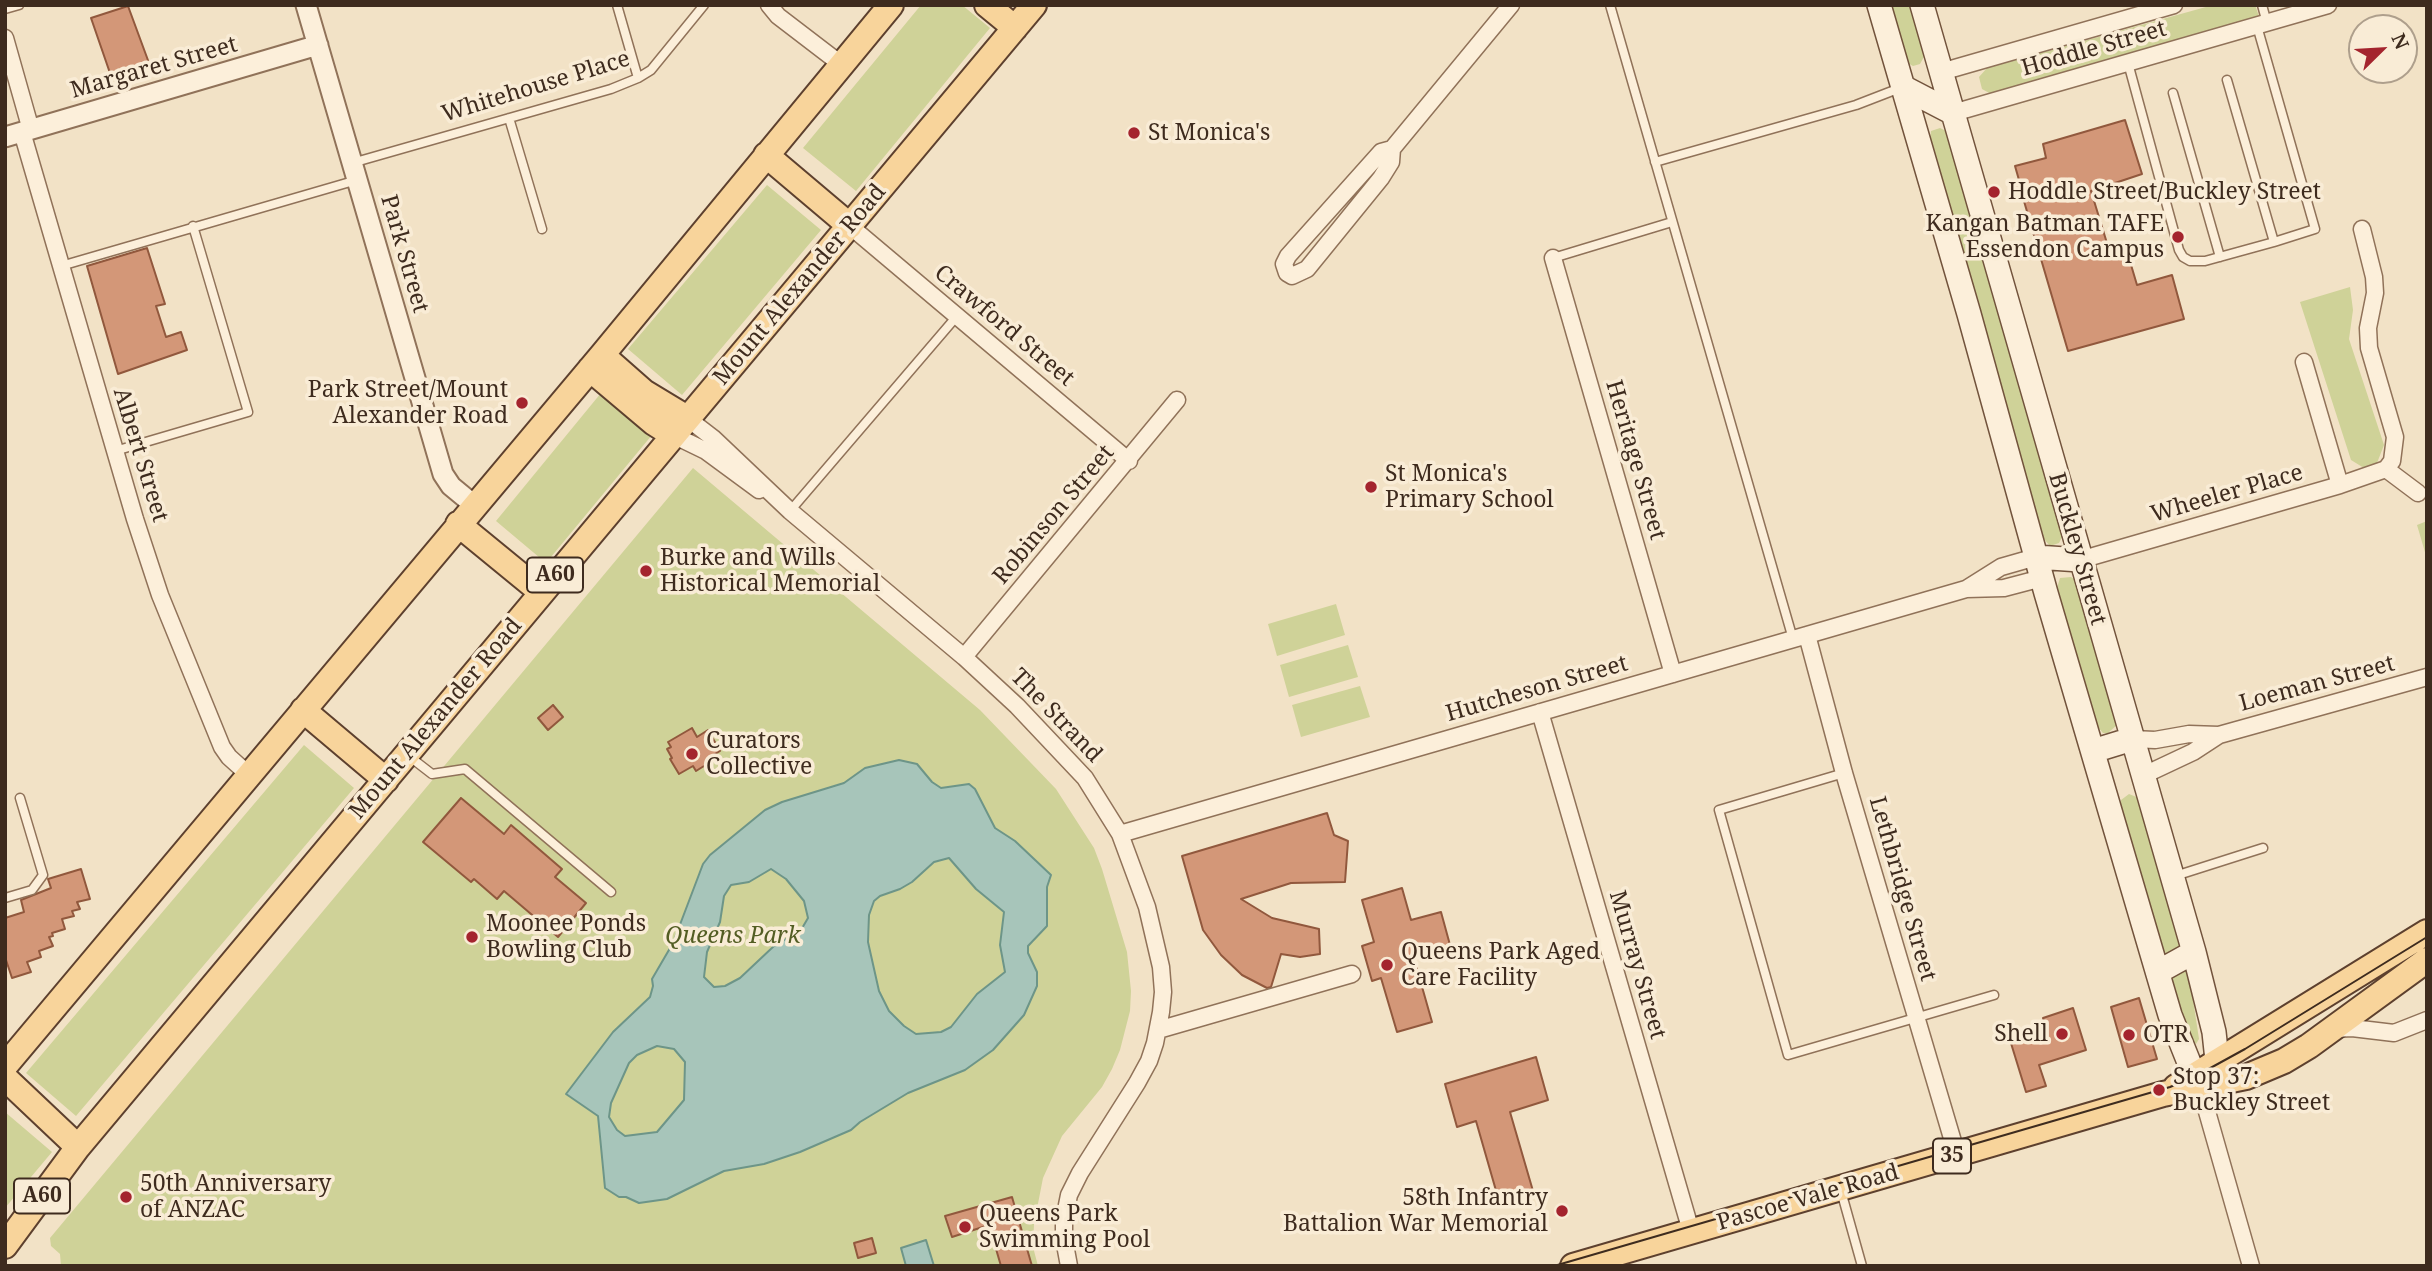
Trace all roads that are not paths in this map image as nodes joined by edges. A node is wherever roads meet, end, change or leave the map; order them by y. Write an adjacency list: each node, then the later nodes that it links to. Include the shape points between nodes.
1 (19, 5): 16 (lane)
2 (306, 5): 20 (street, Park Street)
3 (617, 5): 24 (lane)
4 (704, 5): 24 (lane, Whitehouse Place, via 651,70)
5 (769, 5): 22 (street)
6 (891, 5): 22 (main road)
7 (987, 5): 18 (main road)
8 (1034, 5): 18 (main road, Mount Alexander Road / A60)
9 (1511, 5): 31 (street)
10 (1609, 5): 33 (lane)
11 (1879, 5): 26 (main road, Buckley Street)
12 (1922, 5): 23 (main road, Buckley Street)
13 (2174, 5): 23 (street, Hoddle Street)
14 (2262, 5): 17 (lane)
15 (2328, 5): 17 (street, Hoddle Street)
16 (5, 9)
17 (2262, 24): 21 (street, Hoddle Street); 40 (lane, via 2315,229)
18 (1015, 28): 37 (main road, Mount Alexander Road / A60)
19 (5, 38): 30 (street, Albert Street)
20 (317, 45): 30 (street, Margaret Street); 34 (street, Park Street)
21 (2128, 63): 28 (street, Hoddle Street); 41 (lane, via 2179,250 2190,261)
22 (842, 65): 32 (main road)
23 (1941, 72): 26 (main road); 28 (main road, Buckley Street)
24 (638, 78): 29 (lane, Whitehouse Place)
25 (2227, 80): 40 (lane)
26 (1903, 87): 28 (main road); 33 (lane, via 1856,105); 58 (main road, Buckley Street)
27 (2173, 93): 41 (lane)
28 (1953, 113): 57 (main road, Buckley Street)
29 (509, 118): 34 (lane, Whitehouse Place); 38 (lane)
30 (19, 133): 43 (street, Albert Street)
31 (1392, 149): 31 (street, via 1391,162 1381,178 1307,269 1292,276 1287,273 1284,264 1288,256 1381,152)
32 (766, 155): 37 (main road); 45 (main road)
33 (1655, 162): 35 (lane)
34 (354, 172): 36 (lane, Whitehouse Place); 54 (street, Park Street, via 443,474)
35 (1672, 222): 42 (lane); 60 (lane)
36 (193, 226): 43 (lane, Whitehouse Place); 49 (lane, via 248,412)
37 (850, 226): 44 (street, Crawford Street); 48 (main road, Mount Alexander Road / A60)
38 (541, 229)
39 (2362, 229): 51 (street, via 2375,293 2369,348 2395,437 2392,461)
40 (2274, 242): 41 (lane)
41 (2220, 257)
42 (1553, 258): 62 (street, Heritage Street)
43 (61, 266): 49 (street, Albert Street)
44 (957, 316): 50 (street, Crawford Street); 55 (lane)
45 (596, 362): 48 (main road, via 654,423); 54 (main road)
46 (2304, 362): 52 (street)
47 (1177, 400): 50 (street, Robinson Street)
48 (680, 427): 55 (street, The Strand, via 713,438); 59 (main road, Mount Alexander Road / A60)
49 (115, 451): 71 (street, Albert Street, via 160,595 222,747)
50 (1129, 461): 61 (street, Robinson Street)
51 (2386, 469): 52 (street, Wheeler Place); 53 (street)
52 (2340, 485): 57 (street, Wheeler Place)
53 (2418, 493)
54 (474, 505): 56 (main road)
55 (790, 511): 61 (street, The Strand)
56 (458, 524): 59 (main road); 64 (main road)
57 (2080, 560): 58 (main road); 67 (main road, Buckley Street)
58 (2039, 568): 60 (street, Hutcheson Street, via 2004,588 1966,589); 68 (main road, Buckley Street)
59 (541, 592): 69 (main road, Mount Alexander Road / A60)
60 (1800, 637): 62 (street, Hutcheson Street); 70 (street, Lethbridge Street)
61 (964, 657): 76 (street, The Strand, via 1068,758)
62 (1673, 674): 65 (street, Hutcheson Street)
63 (2427, 677): 66 (street, Loeman Street)
64 (303, 710): 71 (main road); 73 (main road)
65 (1540, 712): 76 (street, Hutcheson Street); 98 (street, Murray Street)
66 (2219, 735): 67 (street, Loeman Street); 72 (street, Loeman Street)
67 (2132, 740): 68 (main road); 72 (main road, Buckley Street)
68 (2093, 751): 74 (main road, Buckley Street)
69 (407, 755): 73 (main road, Mount Alexander Road / A60); 79 (lane, via 432,774 465,769)
70 (1844, 773): 87 (street, Lethbridge Street); 87 (lane, via 1719,810 1788,1055)
71 (248, 775): 92 (main road)
72 (2142, 776): 74 (main road); 78 (main road, Buckley Street)
73 (386, 780): 95 (main road, Mount Alexander Road / A60)
74 (2104, 787): 84 (main road, Buckley Street)
75 (20, 798): 80 (lane, via 43,875 32,890)
76 (1120, 834): 90 (street, The Strand, via 1147,907 1161,967)
77 (2263, 848): 78 (lane)
78 (2173, 877): 82 (main road, Buckley Street)
79 (611, 892)
80 (5, 898)
81 (2427, 932): 91 (main road)
82 (2194, 952): 84 (main road); 91 (main road, Buckley Street)
83 (2427, 960): 89 (main road, Pascoe Vale Road / 35)
84 (2158, 972): 94 (main road, Buckley Street)
85 (1352, 974): 90 (street)
86 (1994, 995): 87 (lane)
87 (1916, 1018): 96 (street, Lethbridge Street)
88 (2427, 1020): 89 (street, via 2387,1034)
89 (2334, 1029): 94 (main road, Pascoe Vale Road / 35, via 2260,1072 2241,1079)
90 (1158, 1030): 101 (street, The Strand, via 1149,1061 1069,1195 1064,1220)
91 (2217, 1060): 94 (main road, via 2214,1075)
92 (5, 1066)
93 (5, 1078): 95 (main road)
94 (2197, 1081): 96 (main road, Pascoe Vale Road / 35); 104 (street, Buckley Street)
95 (78, 1147): 99 (main road, Mount Alexander Road / A60)
96 (1957, 1155): 97 (main road, Pascoe Vale Road / 35)
97 (1840, 1188): 98 (main road, Pascoe Vale Road / 35); 103 (lane)
98 (1691, 1231): 100 (main road, Pascoe Vale Road / 35)
99 (5, 1245)
100 (1622, 1259): 102 (main road, Pascoe Vale Road / 35)
101 (1069, 1266)
102 (1573, 1266)
103 (1862, 1266)
104 (2251, 1266)

